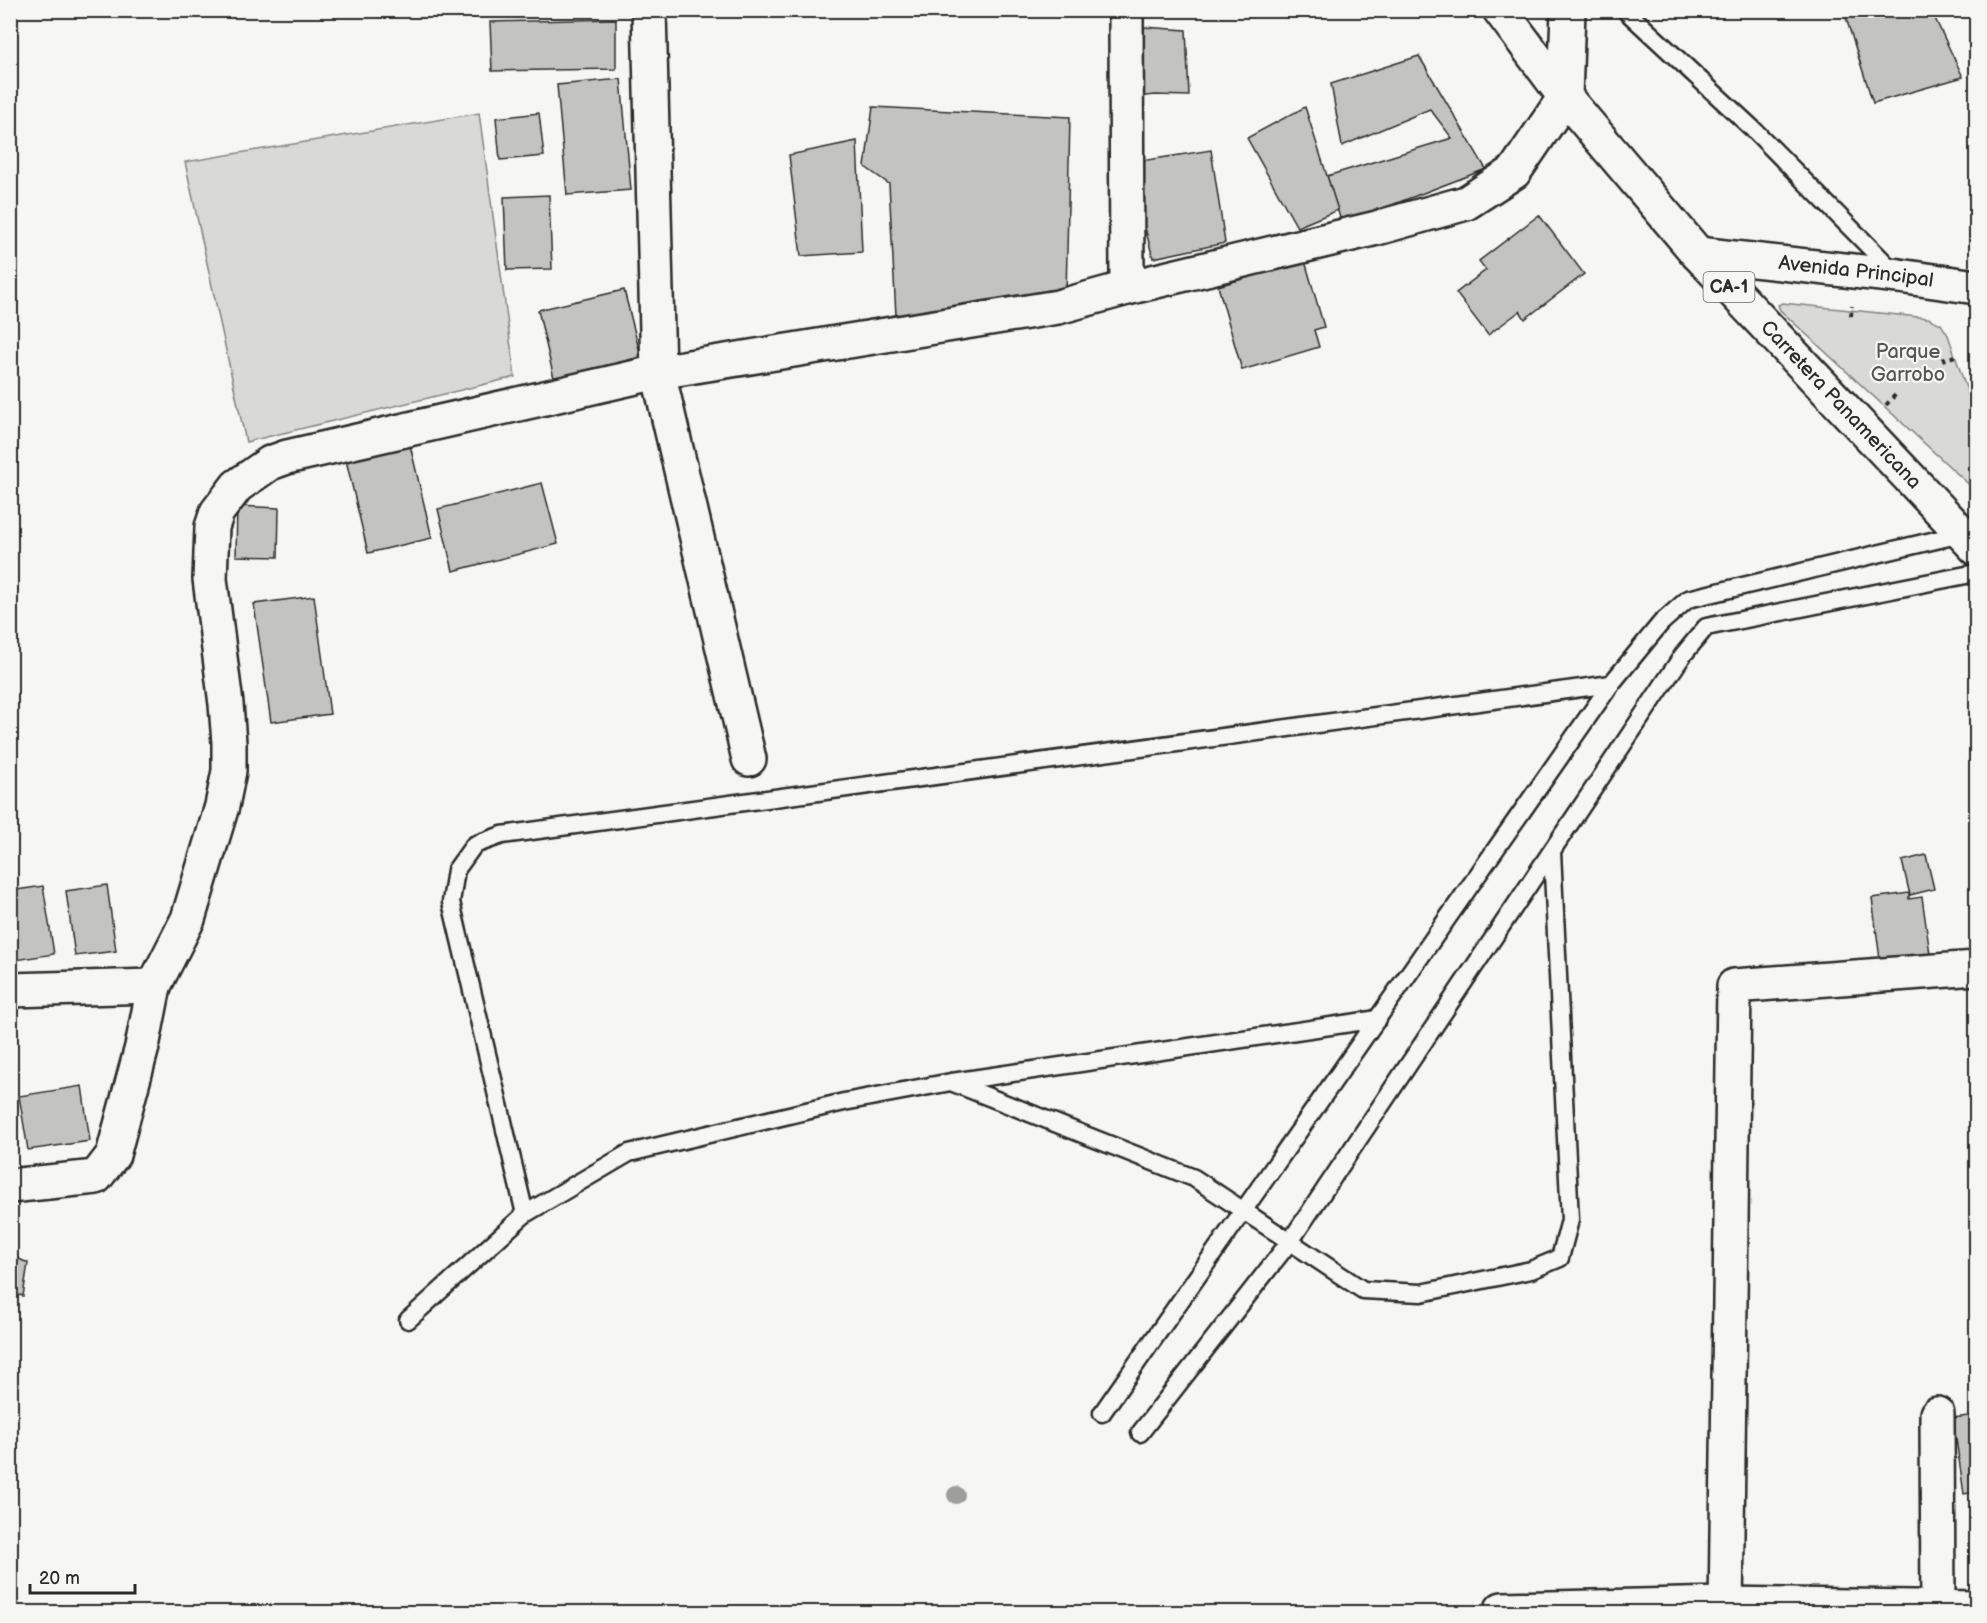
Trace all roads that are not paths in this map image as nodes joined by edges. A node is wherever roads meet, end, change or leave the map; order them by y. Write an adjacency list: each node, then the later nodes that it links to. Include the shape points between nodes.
1 (649, 10): 11 (main road)
2 (1126, 10): 10 (main road)
3 (1500, 10): 6 (main road, Carretera Panamericana / CA-1)
4 (1568, 10): 6 (main road)
5 (1625, 10): 8 (lane, via 1753,129)
6 (1565, 97): 7 (main road, Carretera Panamericana / CA-1); 10 (main road, via 1514,172 1466,203)
7 (1698, 254): 8 (main road, Avenida Principal); 12 (main road, Carretera Panamericana / CA-1)
8 (1899, 276): 9 (main road, Avenida Principal)
9 (1977, 287)
10 (1126, 288): 11 (main road, via 1058,307)
11 (658, 372): 15 (main road); 18 (main road, via 287,457 270,463 237,486 217,512 210,549 229,771 188,919)
12 (1969, 541): 14 (lane, via 1688,599 1661,623)
13 (1977, 573): 16 (lane, via 1706,627 1683,655)
14 (1611, 684): 20 (lane); 24 (lane, via 502,835 474,845 456,870 451,902)
15 (749, 759)
16 (1552, 852): 25 (lane); 25 (lane, via 1570,1220 1560,1258 1531,1270 1420,1293 1363,1290)
17 (1977, 968): 30 (main road, via 1734,986)
18 (154, 986): 19 (main road); 22 (main road, via 113,1155 96,1177)
19 (10, 990)
20 (1378, 1019): 21 (lane); 23 (lane)
21 (951, 1082): 23 (lane, via 1194,1178); 24 (lane, via 844,1102 629,1153)
22 (10, 1186)
23 (1245, 1211): 25 (lane); 27 (lane)
24 (525, 1214): 26 (lane)
25 (1291, 1240): 29 (lane)
26 (408, 1320)
27 (1102, 1413)
28 (1937, 1414): 33 (main road)
29 (1140, 1433)
30 (1726, 1608): 32 (main road); 33 (main road)
31 (1977, 1608): 33 (main road)
32 (1502, 1609)
33 (1938, 1610)

